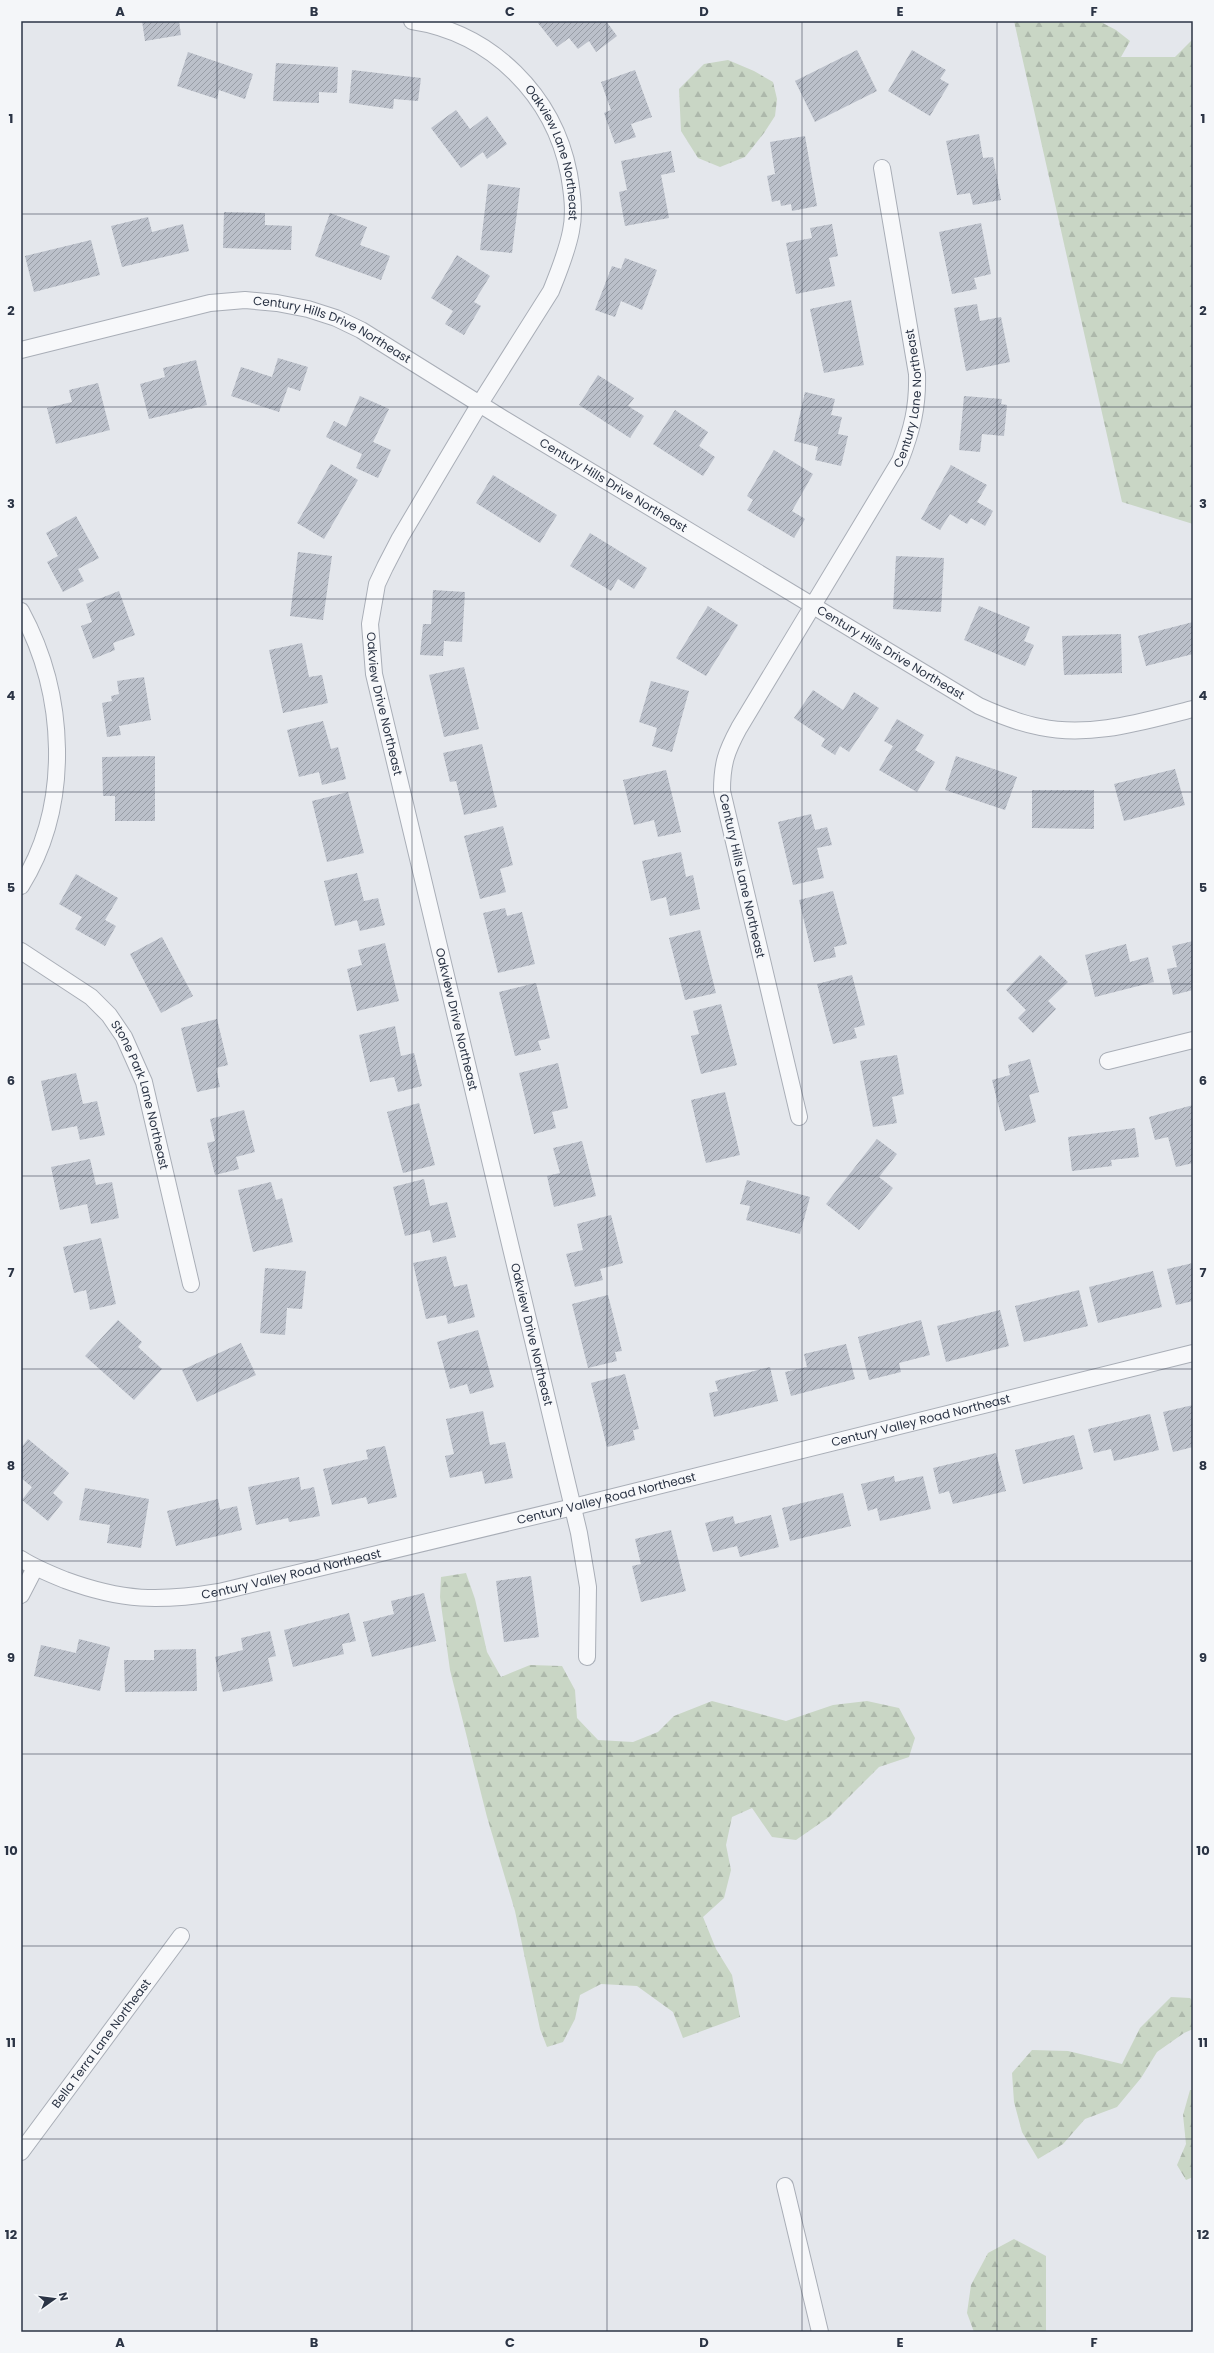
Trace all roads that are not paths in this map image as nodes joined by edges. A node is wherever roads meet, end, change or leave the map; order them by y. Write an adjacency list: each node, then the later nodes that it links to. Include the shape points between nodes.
1 (412, 21): 4 (street, Oakview Lane Northeast, via 448,31 473,43 499,58 521,77 539,100 556,130 567,162 573,194 572,230 564,260 553,285)
2 (882, 168): 5 (street, Century Lane Northeast, via 917,374 918,402 912,430 900,461)
3 (21, 350): 4 (street, Century Hills Drive Northeast, via 210,303 245,300 277,303 308,308 361,330)
4 (479, 404): 5 (street, Century Hills Drive Northeast); 15 (street, Oakview Drive Northeast, via 385,567 372,604 370,648)
5 (812, 607): 7 (street, Century Hills Drive Northeast, via 979,706 1041,728 1095,730); 12 (street, Century Hills Lane Northeast, via 727,749 722,767 722,791)
6 (21, 611): 8 (street, via 42,656 50,686 55,718 56,782 50,818 40,847)
7 (1193, 709)
8 (21, 886)
9 (21, 951): 13 (street, Stone Park Lane Northeast, via 91,997 109,1015 124,1038 144,1082)
10 (1193, 1040): 11 (street)
11 (1108, 1061)
12 (798, 1117)
13 (191, 1284)
14 (1193, 1353): 15 (street, Century Valley Road Northeast)
15 (573, 1507): 17 (street, Century Valley Road Northeast, via 188,1597 126,1597 94,1591); 19 (street, Oakview Drive Northeast, via 588,1587)
16 (21, 1559): 17 (street, Century Valley Road Northeast)
17 (35, 1568): 18 (street)
18 (21, 1595)
19 (587, 1657)
20 (181, 1936): 21 (street, Bella Terra Lane Northeast)
21 (21, 2152)
22 (785, 2186): 23 (street)
23 (820, 2332)

